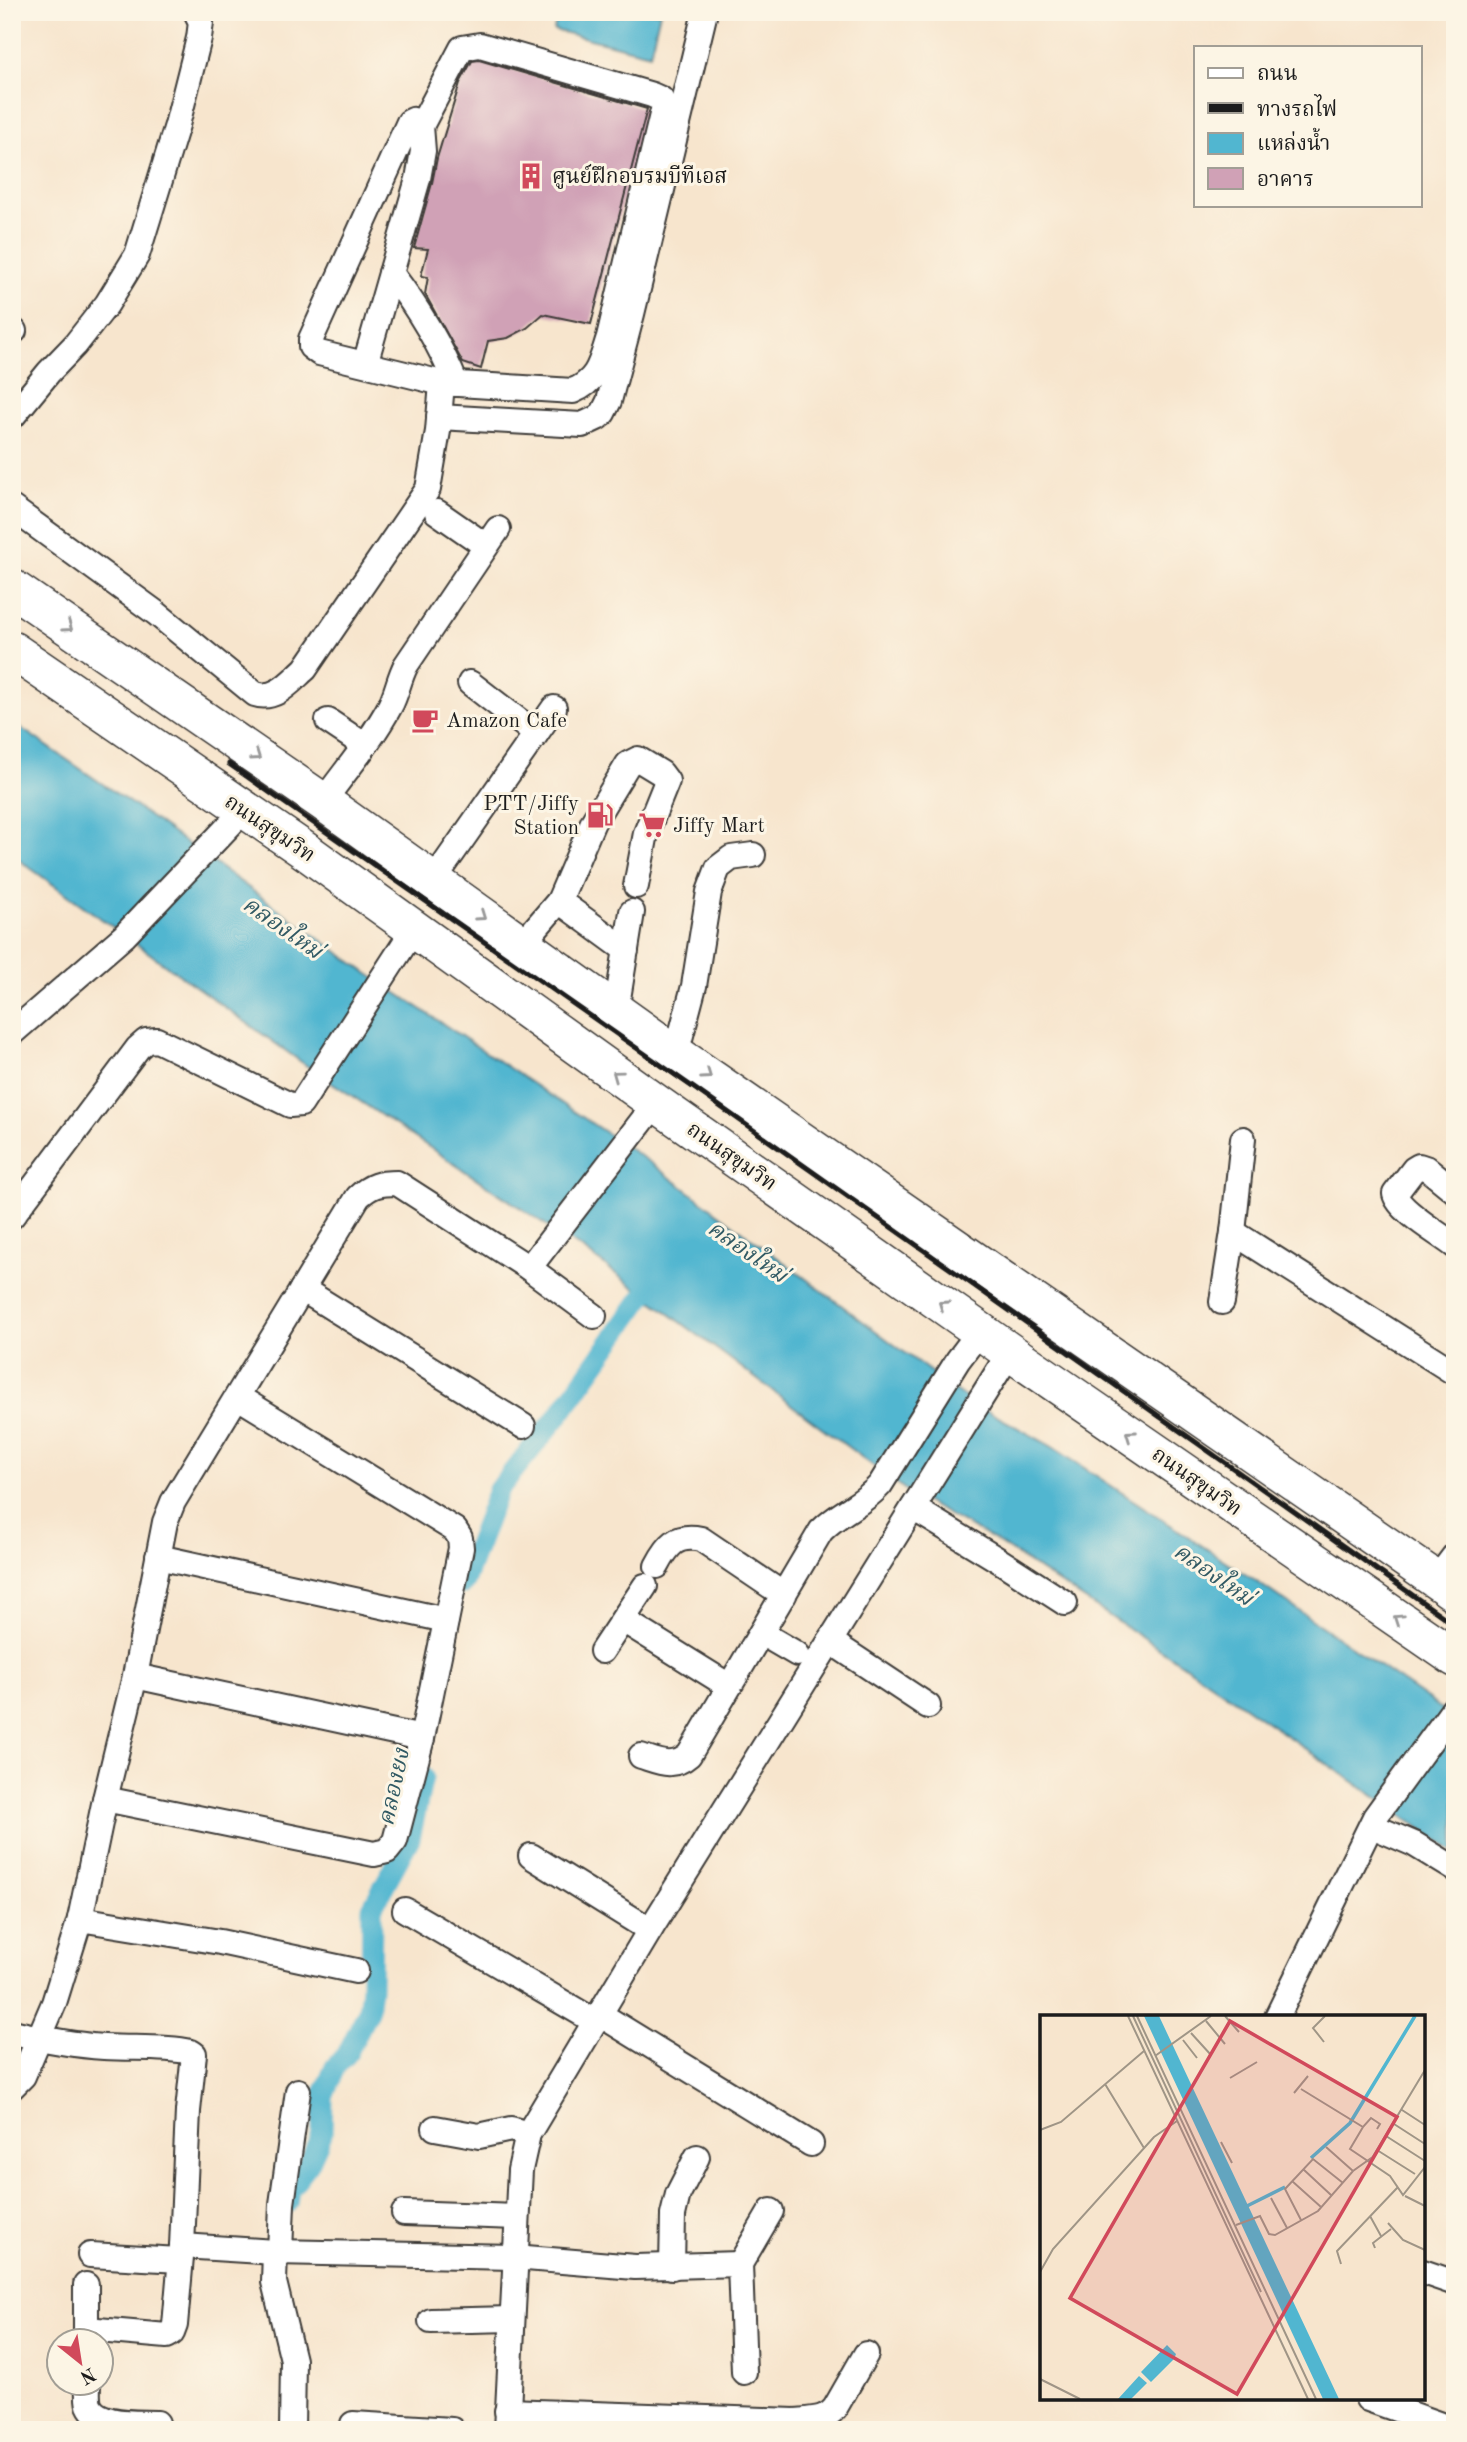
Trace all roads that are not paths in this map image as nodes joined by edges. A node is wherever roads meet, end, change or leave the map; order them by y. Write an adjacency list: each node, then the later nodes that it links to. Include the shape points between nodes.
1 (196, 12): 7 (street, via 201,22 199,37 137,255 107,304)
2 (705, 12): 8 (street, via 632,314 603,413 589,423 573,426)
3 (421, 126): 4 (street, via 418,179); 5 (street, via 409,122 311,339 319,353); 6 (street, via 462,48 480,45 652,95 664,106 609,337 598,370 587,385 573,391)
4 (391, 273): 5 (street); 6 (street, via 449,366)
5 (365, 364): 6 (street)
6 (449, 383): 8 (street)
7 (12, 417)
8 (438, 424): 9 (street, via 428,489 305,669 271,696 255,694 156,613)
9 (12, 508)
10 (437, 512): 17 (street, via 492,537 407,665 392,703)
11 (12, 588): 18 (highway, one-way to 18)
12 (12, 650): 19 (highway, ถนนสุขุมวิท)
13 (470, 683): 16 (street)
14 (554, 708): 16 (street)
15 (328, 721): 17 (street)
16 (536, 734): 21 (street)
17 (364, 745): 18 (street)
18 (323, 802): 21 (highway)
19 (244, 810): 25 (highway, ถนนสุขุมวิท); 29 (street, via 124,936)
20 (753, 855): 30 (street, via 731,858 718,868)
21 (433, 881): 26 (highway, one-way to 26)
22 (636, 886): 23 (street, via 646,832 667,781 638,759 628,764 593,822)
23 (559, 901): 26 (street); 27 (street)
24 (632, 912): 27 (street)
25 (414, 929): 31 (highway, ถนนสุขุมวิท, one-way to 25); 34 (street, via 302,1104 290,1105 157,1040 146,1041)
26 (522, 944): 28 (highway)
27 (626, 950): 28 (street)
28 (616, 1011): 30 (highway)
29 (12, 1033)
30 (676, 1054): 48 (highway, one-way to 48)
31 (647, 1116): 37 (street); 41 (highway, ถนนสุขุมวิท, one-way to 31)
32 (1243, 1139): 35 (street)
33 (1455, 1191): 36 (street, via 1419,1166 1395,1194 1405,1209)
34 (12, 1216)
35 (1233, 1233): 39 (street); 43 (street)
36 (1455, 1246)
37 (536, 1258): 38 (street, via 397,1183 381,1183 358,1197); 40 (street)
38 (302, 1289): 44 (street); 45 (street)
39 (1222, 1302)
40 (594, 1316)
41 (980, 1331): 42 (highway, ถนนสุขุมวิท); 49 (street, via 880,1485 868,1499 832,1519 821,1531)
42 (1010, 1352): 46 (street); 57 (highway, ถนนสุขุมวิท, one-way to 42)
43 (1455, 1373)
44 (238, 1397): 47 (street, via 173,1502); 51 (street, via 455,1530 461,1548)
45 (523, 1426)
46 (914, 1505): 50 (street); 54 (street)
47 (158, 1557): 51 (street); 58 (street)
48 (1448, 1576)
49 (784, 1595): 52 (street, via 701,1539 687,1536 665,1551); 53 (street)
50 (1065, 1603)
51 (446, 1620): 62 (street)
52 (623, 1620): 55 (street); 59 (street)
53 (761, 1633): 56 (street); 59 (street)
54 (830, 1641): 60 (street); 70 (street)
55 (602, 1651)
56 (797, 1654)
57 (1455, 1658)
58 (135, 1676): 62 (street); 64 (street)
59 (729, 1686): 63 (street, via 680,1763)
60 (928, 1706)
61 (1455, 1707): 65 (street)
62 (422, 1738): 64 (street, via 395,1841 387,1851 373,1854)
63 (641, 1756)
64 (106, 1798): 69 (street)
65 (1373, 1821): 67 (street); 72 (street)
66 (531, 1856): 70 (street)
67 (1455, 1869)
68 (405, 1910): 73 (street)
69 (80, 1919): 71 (street); 75 (street)
70 (650, 1930): 73 (street)
71 (356, 1971)
72 (1278, 2015)
73 (598, 2019): 79 (street); 80 (street)
74 (12, 2032): 75 (street)
75 (40, 2033): 76 (street, via 23,2076); 86 (street, via 103,2047 166,2047 194,2054)
76 (12, 2087)
77 (298, 2091): 85 (street, via 282,2204)
78 (435, 2128): 79 (street, via 479,2136 511,2129)
79 (528, 2134): 84 (street)
80 (811, 2144)
81 (697, 2157): 90 (street, via 673,2215)
82 (771, 2211): 89 (street)
83 (404, 2213): 84 (street)
84 (517, 2217): 88 (street)
85 (282, 2252): 86 (street); 88 (street); 106 (street, via 274,2282 292,2347)
86 (181, 2253): 87 (street); 97 (street, via 172,2333)
87 (90, 2255)
88 (514, 2257): 90 (street); 94 (street)
89 (740, 2264): 90 (street); 99 (street)
90 (672, 2267)
91 (1425, 2273): 92 (street)
92 (1455, 2283)
93 (86, 2285): 96 (street)
94 (512, 2319): 95 (street); 102 (street)
95 (431, 2321)
96 (86, 2326)
97 (116, 2335)
98 (866, 2354): 105 (street, via 829,2416)
99 (744, 2372)
100 (88, 2396): 103 (street, via 91,2408 100,2416)
101 (1371, 2400): 108 (street)
102 (507, 2420): 105 (street)
103 (157, 2423)
104 (353, 2424): 107 (street)
105 (795, 2425)
106 (292, 2430)
107 (452, 2430)
108 (1455, 2430)

